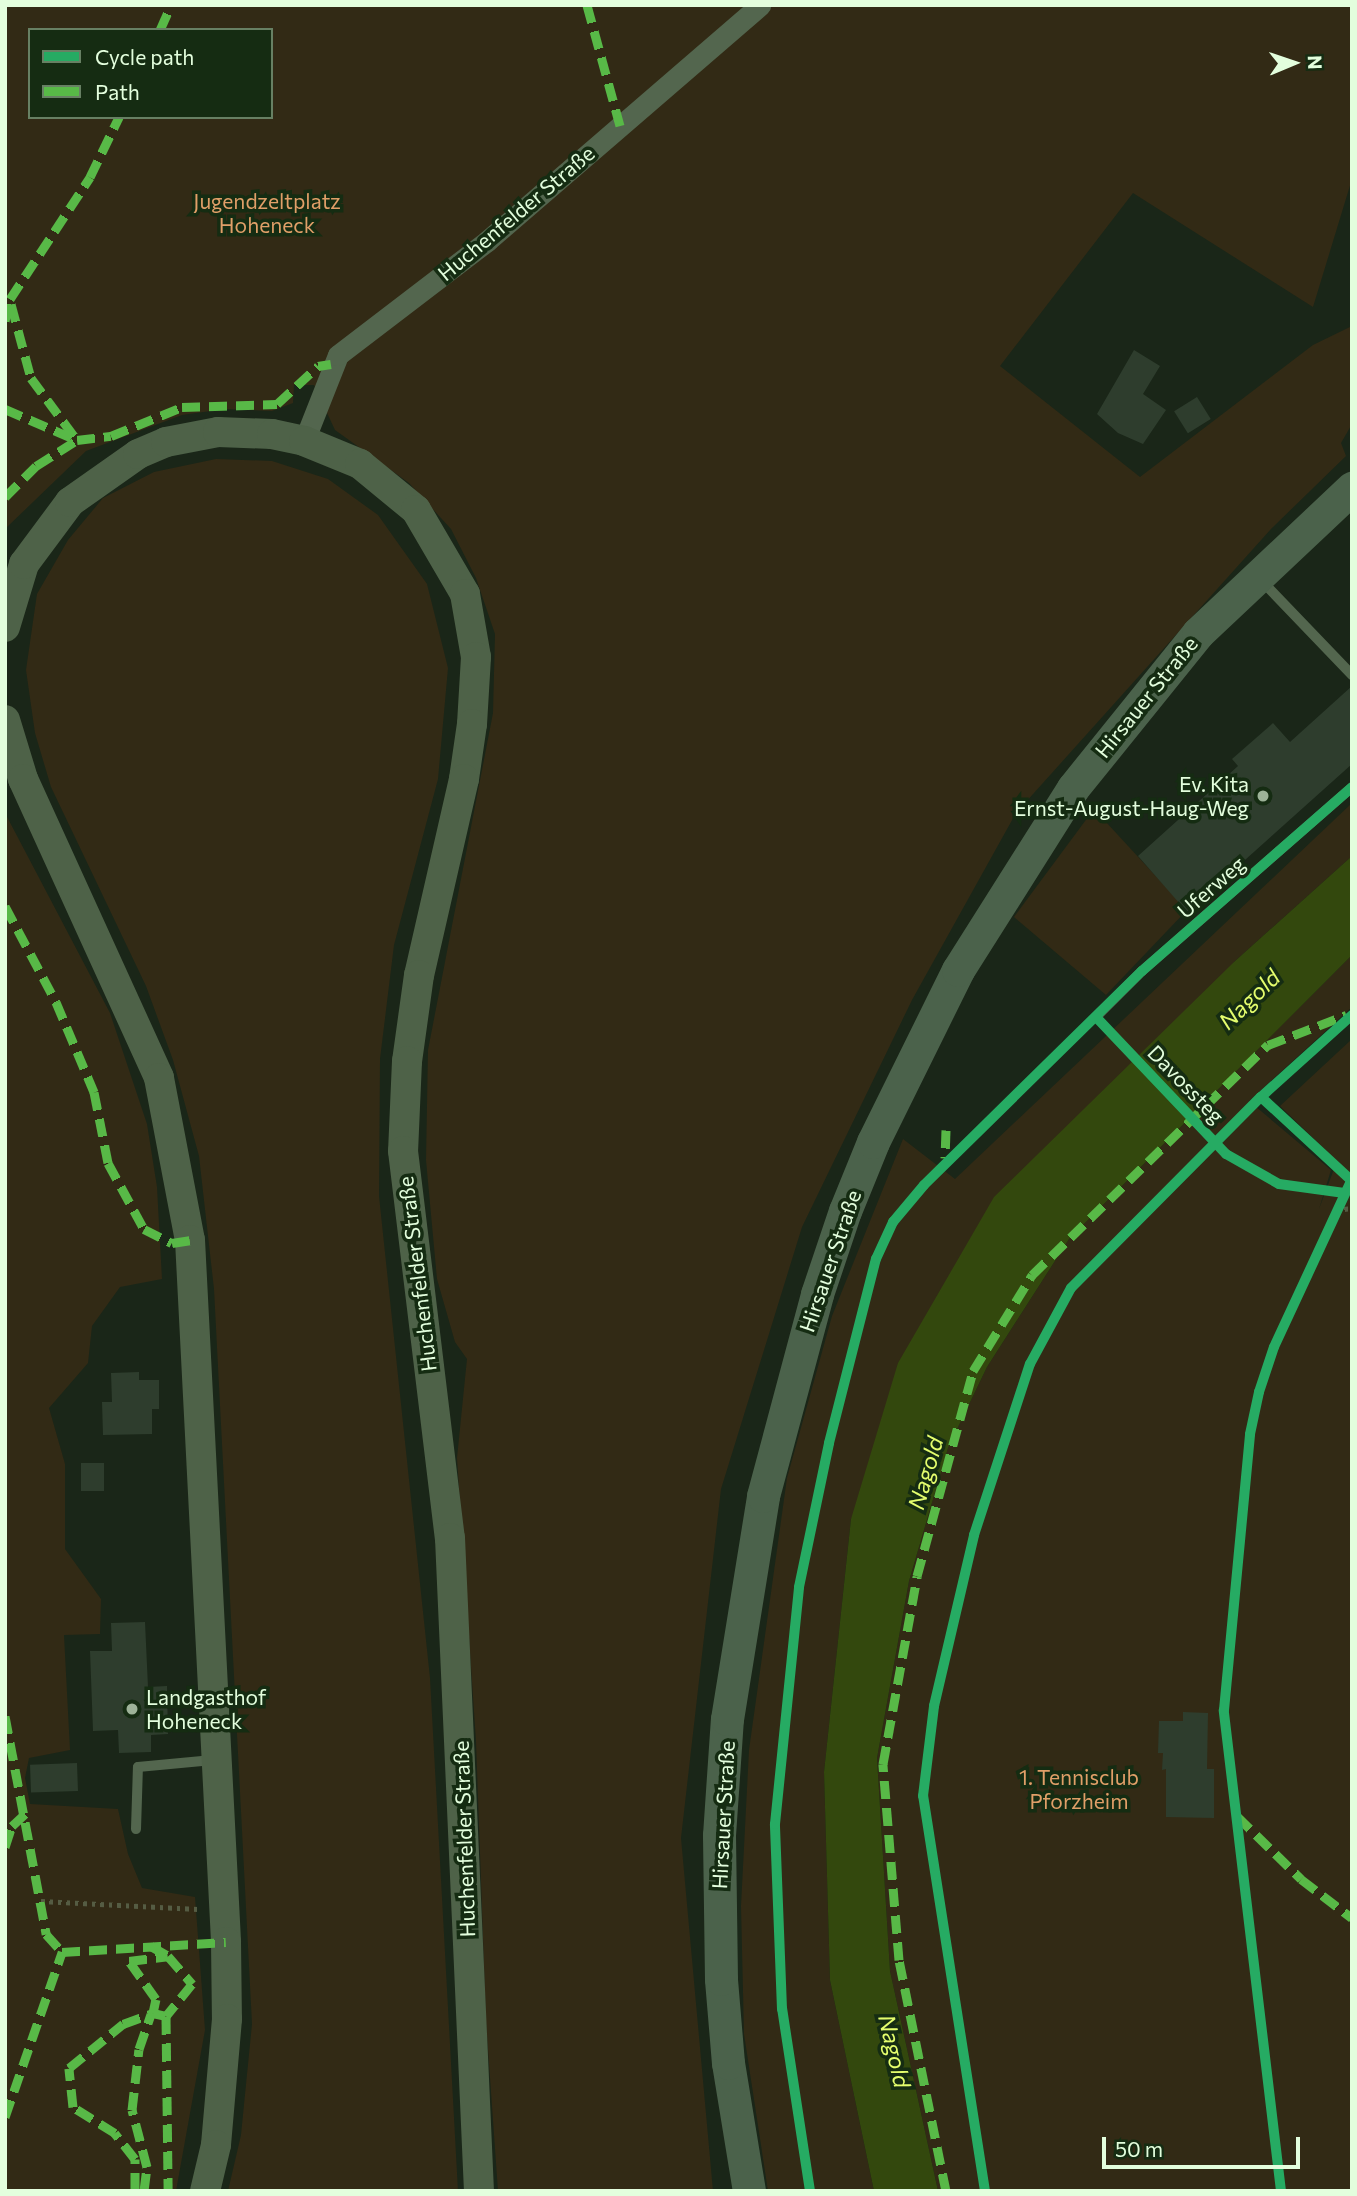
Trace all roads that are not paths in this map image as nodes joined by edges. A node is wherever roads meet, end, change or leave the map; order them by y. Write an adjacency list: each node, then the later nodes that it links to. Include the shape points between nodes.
1 (760, 5): 2 (street, Huchenfelder Straße, via 487,241 338,355)
2 (304, 441): 5 (main road, Huchenfelder Straße, via 272,434 218,432 166,442 114,467 49,525 24,564); 13 (main road, Huchenfelder Straße, via 360,464 416,510 465,594 476,657 464,779 419,975 407,1061 403,1151 450,1538)
3 (1352, 488): 4 (main road, Hirsauer Straße)
4 (1256, 574): 6 (lane); 14 (main road, Hirsauer Straße, via 1120,725 997,902 951,981 873,1142 817,1294 758,1520 729,1707 720,1822 721,1979 728,2063)
5 (5, 628)
6 (1352, 675)
7 (5, 720): 10 (main road, via 23,779 159,1077 190,1240)
8 (1352, 787): 9 (lane, Uferweg)
9 (1096, 1017)
10 (216, 1759): 11 (lane, via 138,1768); 12 (main road, via 227,2019 216,2145)
11 (136, 1829)
12 (205, 2191)
13 (479, 2191)
14 (749, 2191)

